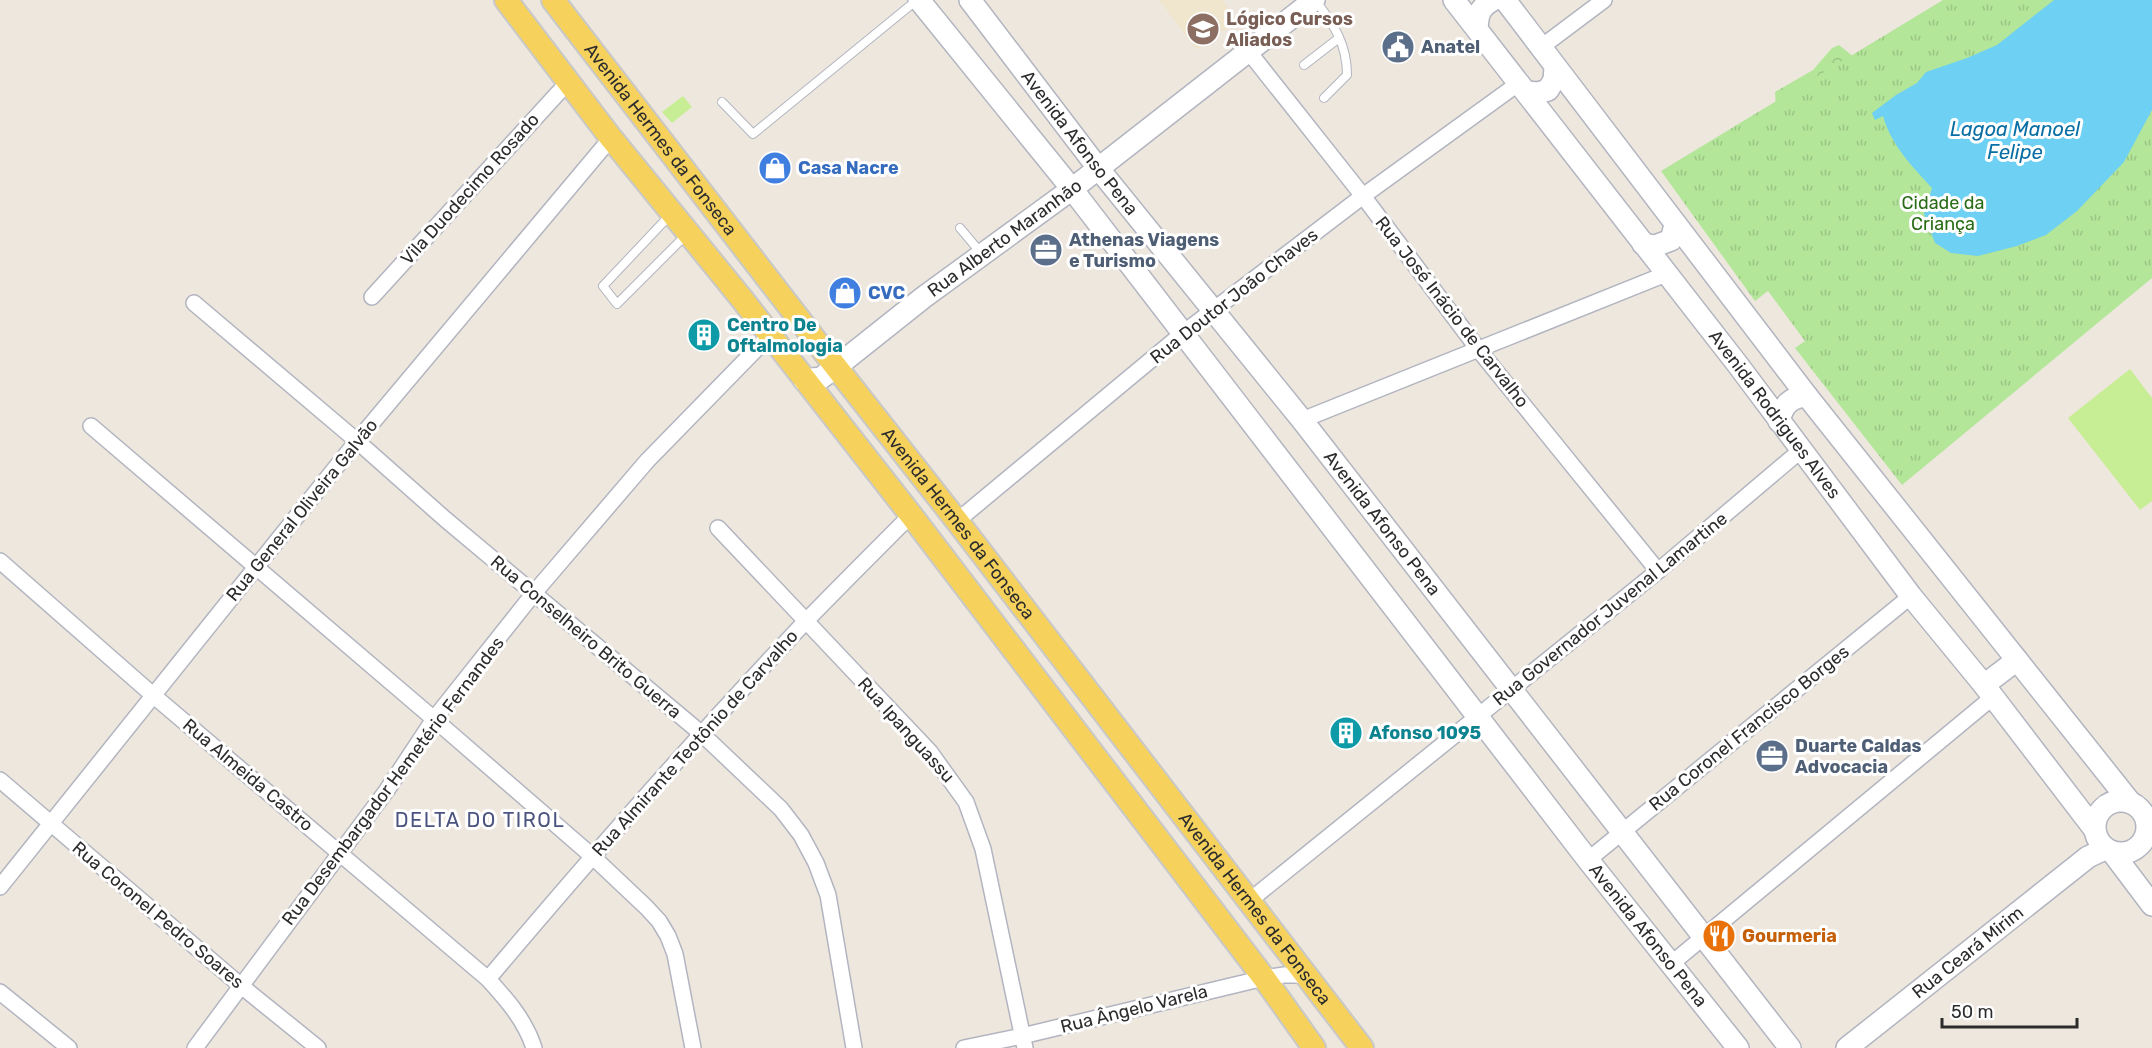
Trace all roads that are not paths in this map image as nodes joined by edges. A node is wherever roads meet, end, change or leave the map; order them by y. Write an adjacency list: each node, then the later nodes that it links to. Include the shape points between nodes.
1 (506, 0): 15 (main road, Avenida Hermes da Fonseca)
2 (553, 0): 36 (main road, Avenida Hermes da Fonseca)
3 (918, 0): 18 (lane, via 753,134); 21 (main road, Avenida Afonso Pena)
4 (970, 0): 20 (main road, Avenida Afonso Pena)
5 (1315, 0): 10 (lane); 12 (main road, Rua Alberto Maranhão)
6 (1454, 0): 9 (main road, Avenida Rodrigues Alves)
7 (1501, 0): 9 (main road, via 1486,4 1478,14); 11 (main road, Avenida Rodrigues Alves)
8 (1604, 0): 11 (street)
9 (1477, 29): 16 (main road, Avenida Rodrigues Alves)
10 (1339, 38): 13 (lane); 17 (lane, via 1347,75)
11 (1540, 48): 14 (main road, Avenida Rodrigues Alves)
12 (1249, 52): 20 (main road, Rua Alberto Maranhão); 22 (street, Rua José Inácio de Carvalho)
13 (1304, 65)
14 (1555, 68): 16 (main road, via 1548,90 1538,93); 24 (main road, Avenida Rodrigues Alves)
15 (569, 81): 19 (main road, Avenida Hermes da Fonseca); 30 (street, Vila Duodecimo Rosado)
16 (1523, 87): 22 (street, Rua Doutor João Chaves); 27 (main road, Avenida Rodrigues Alves)
17 (1324, 98)
18 (722, 102)
19 (611, 138): 23 (main road, Avenida Hermes da Fonseca); 42 (street, Rua General Oliveira Galvão)
20 (1098, 168): 21 (main road, Rua Alberto Maranhão); 32 (main road, Avenida Afonso Pena)
21 (1072, 189): 28 (main road, Rua Alberto Maranhão); 33 (main road, Avenida Afonso Pena)
22 (1363, 196): 32 (street, Rua Doutor João Chaves); 35 (street, Rua José Inácio de Carvalho)
23 (673, 212): 26 (main road, Avenida Hermes da Fonseca); 26 (lane, via 603,286 617,304)
24 (1675, 225): 27 (main road, via 1671,240 1655,246); 38 (main road, Avenida Rodrigues Alves)
25 (960, 228): 28 (lane)
26 (689, 232): 34 (main road, Avenida Hermes da Fonseca)
27 (1643, 244): 29 (main road, Avenida Rodrigues Alves)
28 (982, 255): 36 (main road, Rua Alberto Maranhão)
29 (1666, 274): 35 (street); 40 (main road, Avenida Rodrigues Alves)
30 (372, 297)
31 (194, 303): 42 (street, Rua Conselheiro Brito Guerra)
32 (1213, 311): 33 (street, Rua Doutor João Chaves); 39 (main road, Avenida Afonso Pena)
33 (1182, 334): 45 (street, Rua Doutor João Chaves); 57 (main road, Avenida Afonso Pena)
34 (770, 335): 37 (main road, Avenida Hermes da Fonseca); 50 (street, Rua Desembargador Hemetério Fernandes, via 647,461)
35 (1478, 349): 39 (street); 49 (street, Rua José Inácio de Carvalho)
36 (836, 367): 37 (main road, Rua Alberto Maranhão, via 821,378); 45 (main road, Avenida Hermes da Fonseca)
37 (804, 381): 44 (main road, Avenida Hermes da Fonseca)
38 (1807, 396): 40 (main road, via 1789,400); 53 (main road, Avenida Rodrigues Alves)
39 (1302, 420): 54 (main road, Avenida Afonso Pena)
40 (1779, 421): 43 (main road, Avenida Rodrigues Alves)
41 (91, 426): 48 (street)
42 (357, 441): 48 (street, Rua General Oliveira Galvão); 50 (street, Rua Conselheiro Brito Guerra)
43 (1800, 451): 49 (street, Rua Governador Juvenal Lamartine); 51 (main road, Avenida Rodrigues Alves)
44 (910, 515): 52 (street, Rua Almirante Teotônio de Carvalho); 74 (main road, Avenida Hermes da Fonseca)
45 (957, 521): 69 (main road, Avenida Hermes da Fonseca)
46 (718, 528): 52 (street, Rua Ipanguassu)
47 (0, 561): 56 (street, Rua Almeida Castro)
48 (256, 567): 56 (street, Rua General Oliveira Galvão); 58 (street)
49 (1658, 571): 54 (street, Rua Governador Juvenal Lamartine)
50 (534, 593): 58 (street, Rua Desembargador Hemetério Fernandes); 59 (street, Rua Conselheiro Brito Guerra)
51 (1911, 596): 55 (main road, Avenida Rodrigues Alves); 63 (street, Rua Coronel Francisco Borges)
52 (806, 621): 59 (street, Rua Almirante Teotônio de Carvalho); 78 (street, Rua Ipanguassu, via 930,752 966,802 983,849)
53 (2017, 660): 55 (main road); 61 (main road, Avenida Rodrigues Alves)
54 (1511, 691): 57 (street, Rua Governador Juvenal Lamartine); 63 (main road, Avenida Afonso Pena)
55 (1988, 691): 64 (main road, Avenida Rodrigues Alves); 71 (street)
56 (154, 696): 62 (street, Rua General Oliveira Galvão); 65 (street, Rua Almeida Castro)
57 (1478, 717): 67 (main road, Avenida Afonso Pena); 69 (street, Rua Governador Juvenal Lamartine)
58 (434, 719): 65 (street, Rua Desembargador Hemetério Fernandes); 66 (street)
59 (702, 734): 66 (street, Rua Almirante Teotônio de Carvalho); 84 (street, Rua Conselheiro Brito Guerra, via 781,809 816,862 828,895)
60 (0, 780): 62 (street, Rua Coronel Pedro Soares)
61 (2146, 815): 64 (main road, via 2143,843 2136,849 2129,853); 64 (main road, via 2113,802 2105,806 2096,821)
62 (52, 824): 68 (street, Rua General Oliveira Galvão); 76 (street, Rua Coronel Pedro Soares)
63 (1621, 832): 67 (street, Rua Coronel Francisco Borges); 71 (main road, Avenida Afonso Pena)
64 (2100, 846): 70 (main road, Avenida Rodrigues Alves); 90 (main road, Rua Ceará Mirim)
65 (340, 854): 75 (street, Rua Almeida Castro); 76 (street, Rua Desembargador Hemetério Fernandes)
66 (592, 856): 75 (street, Rua Almirante Teotônio de Carvalho); 83 (street, via 646,907 668,936)
67 (1588, 860): 72 (main road, Avenida Afonso Pena)
68 (0, 887)
69 (1249, 900): 73 (main road, Avenida Hermes da Fonseca)
70 (2152, 906)
71 (1704, 937): 72 (street); 89 (main road, Avenida Afonso Pena)
72 (1671, 964): 88 (main road, Avenida Afonso Pena)
73 (1305, 975): 74 (street, Rua Ângelo Varela); 87 (main road, Avenida Hermes da Fonseca)
74 (1264, 978): 78 (street, Rua Ângelo Varela); 86 (main road, Avenida Hermes da Fonseca)
75 (488, 979): 82 (street, Rua Almeida Castro, via 515,1010)
76 (240, 985): 80 (street, Rua Desembargador Hemetério Fernandes); 81 (street, Rua Coronel Pedro Soares)
77 (0, 992): 79 (street)
78 (1024, 1042): 85 (street, Rua Ângelo Varela)
79 (69, 1048)
80 (195, 1048)
81 (318, 1048)
82 (534, 1048)
83 (693, 1048)
84 (854, 1048)
85 (964, 1048)
86 (1314, 1048)
87 (1362, 1048)
88 (1738, 1048)
89 (1790, 1048)
90 (1847, 1048)

